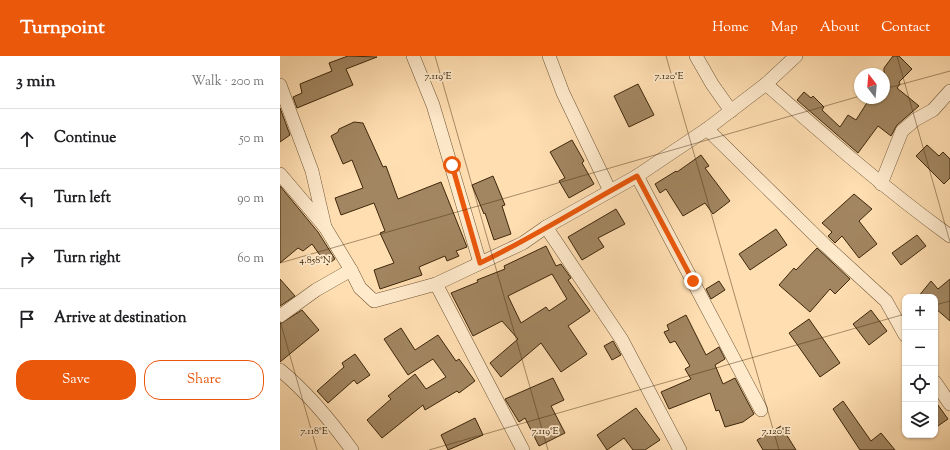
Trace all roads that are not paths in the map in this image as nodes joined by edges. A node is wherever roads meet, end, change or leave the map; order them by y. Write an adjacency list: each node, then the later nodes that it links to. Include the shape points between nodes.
1 (413, 56): 17 (street, via 433,105)
2 (549, 56): 13 (street, via 563,93)
3 (696, 56): 8 (street)
4 (796, 56): 5 (street)
5 (766, 84): 8 (street); 12 (street)
6 (280, 85): 14 (street, via 312,171)
7 (950, 91): 12 (street, via 933,110 902,130)
8 (731, 111): 9 (street)
9 (707, 129): 11 (street); 21 (street, via 886,301)
10 (280, 174): 14 (street)
11 (637, 176): 13 (street); 25 (street)
12 (881, 184): 16 (street)
13 (610, 191): 15 (street)
14 (325, 227): 18 (street)
15 (546, 227): 17 (street, via 523,243); 28 (street, via 622,340)
16 (950, 236)
17 (480, 263): 19 (street)
18 (351, 270): 19 (street, via 360,288 374,301); 20 (street, via 316,290)
19 (436, 284): 27 (street)
20 (280, 316)
21 (902, 330)
22 (280, 370): 26 (street, via 332,421)
23 (938, 386): 24 (street)
24 (950, 404)
25 (761, 410)
26 (352, 450)
27 (523, 450)
28 (680, 450)

